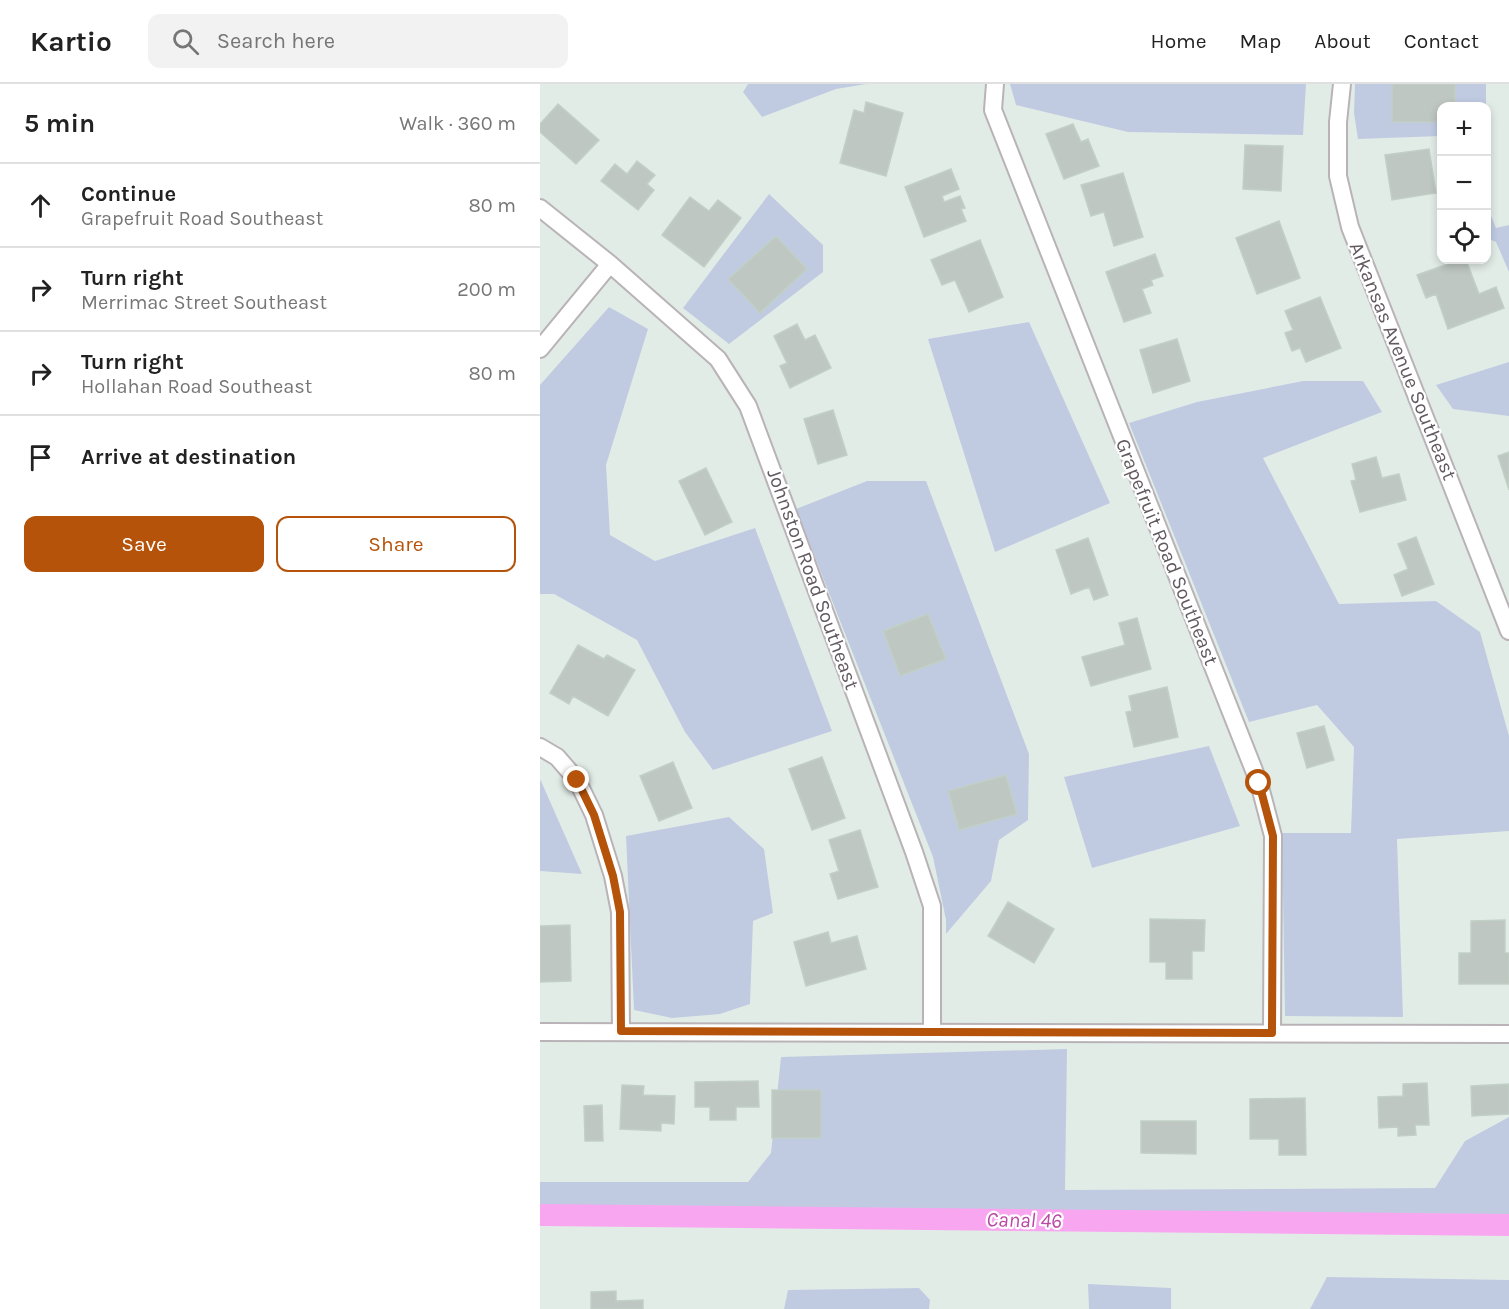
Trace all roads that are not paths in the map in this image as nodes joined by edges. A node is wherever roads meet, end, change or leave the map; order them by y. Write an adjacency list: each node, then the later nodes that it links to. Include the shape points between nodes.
1 (995, 84): 11 (street, Grapefruit Road Southeast, via 993,110 1259,783 1273,836)
2 (1342, 84): 6 (street, Arkansas Avenue Southeast, via 1338,176 1350,227)
3 (540, 208): 4 (street, Johnston Road Southeast)
4 (609, 264): 5 (street); 10 (street, Johnston Road Southeast, via 718,359 748,406 932,906)
5 (540, 349)
6 (1509, 631)
7 (540, 747): 8 (street, via 556,757 577,780 594,815 613,876 620,912)
8 (621, 1031): 9 (street); 10 (street)
9 (540, 1032)
10 (932, 1032): 11 (street)
11 (1272, 1033): 12 (street)
12 (1509, 1034)

